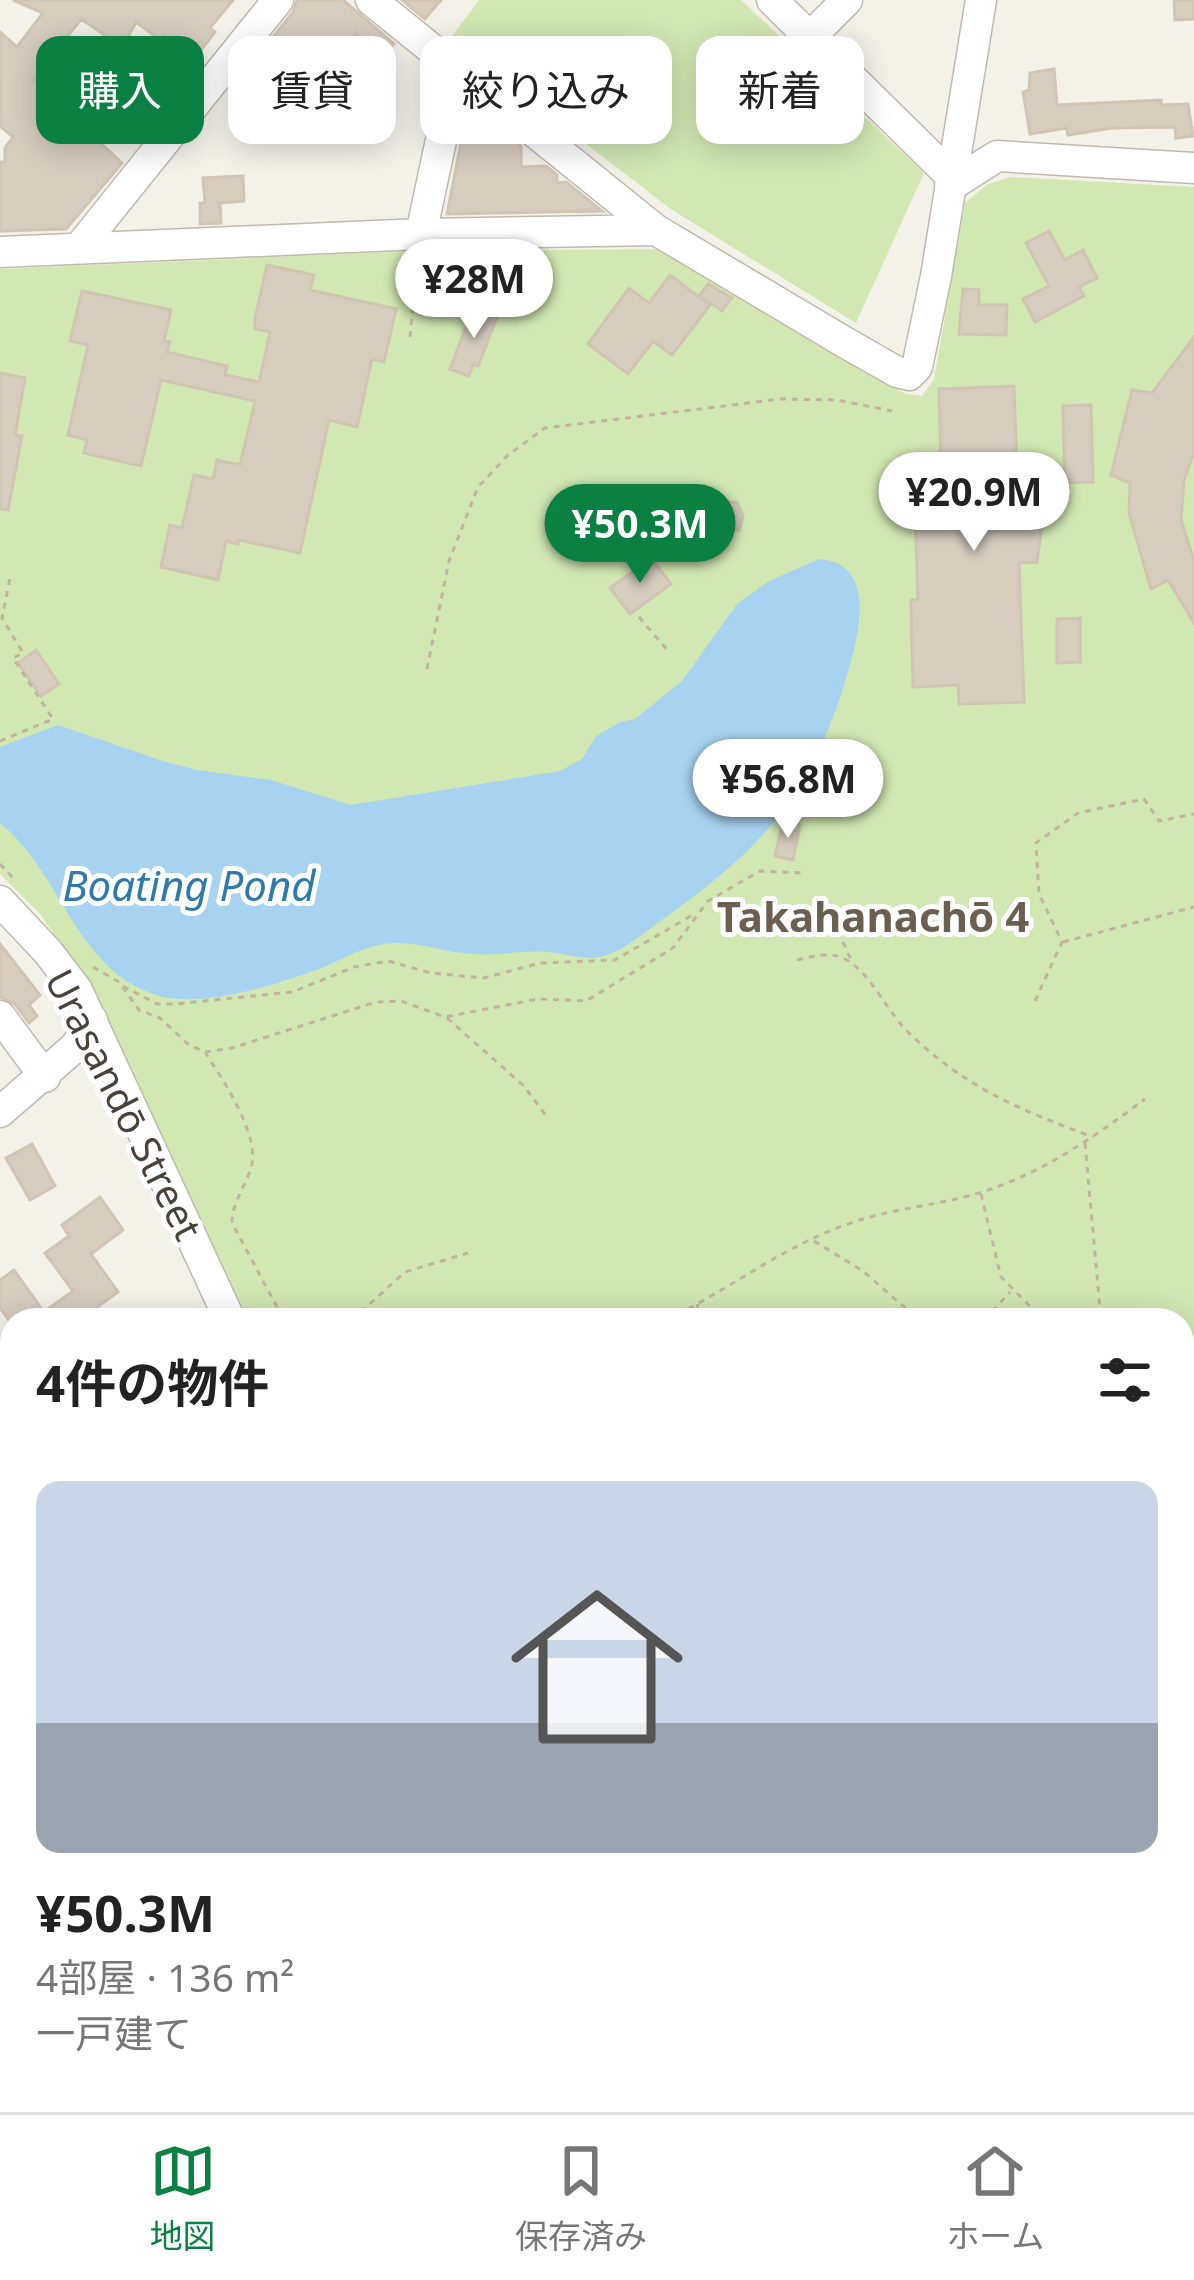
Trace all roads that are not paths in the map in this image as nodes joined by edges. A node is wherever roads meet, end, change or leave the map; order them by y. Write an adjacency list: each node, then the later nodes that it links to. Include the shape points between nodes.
1 (278, 0): 16 (street)
2 (371, 0): 8 (street)
3 (772, 0): 6 (street)
4 (847, 0): 7 (street)
5 (980, 0): 13 (street)
6 (809, 36)
7 (811, 36)
8 (420, 40)
9 (864, 93): 13 (street)
10 (440, 144): 15 (street)
11 (548, 144): 14 (street)
12 (1194, 168): 13 (street, via 997,156)
13 (950, 181): 14 (street, via 920,353 909,375)
14 (656, 230): 15 (street)
15 (420, 240): 16 (street)
16 (79, 248): 17 (street)
17 (0, 252)
18 (10, 894): 20 (street, Urasandō Street)
19 (0, 1016): 21 (street)
20 (92, 1019): 21 (street); 23 (street, Urasandō Street)
21 (45, 1077): 22 (street)
22 (0, 1112)
23 (224, 1308)

